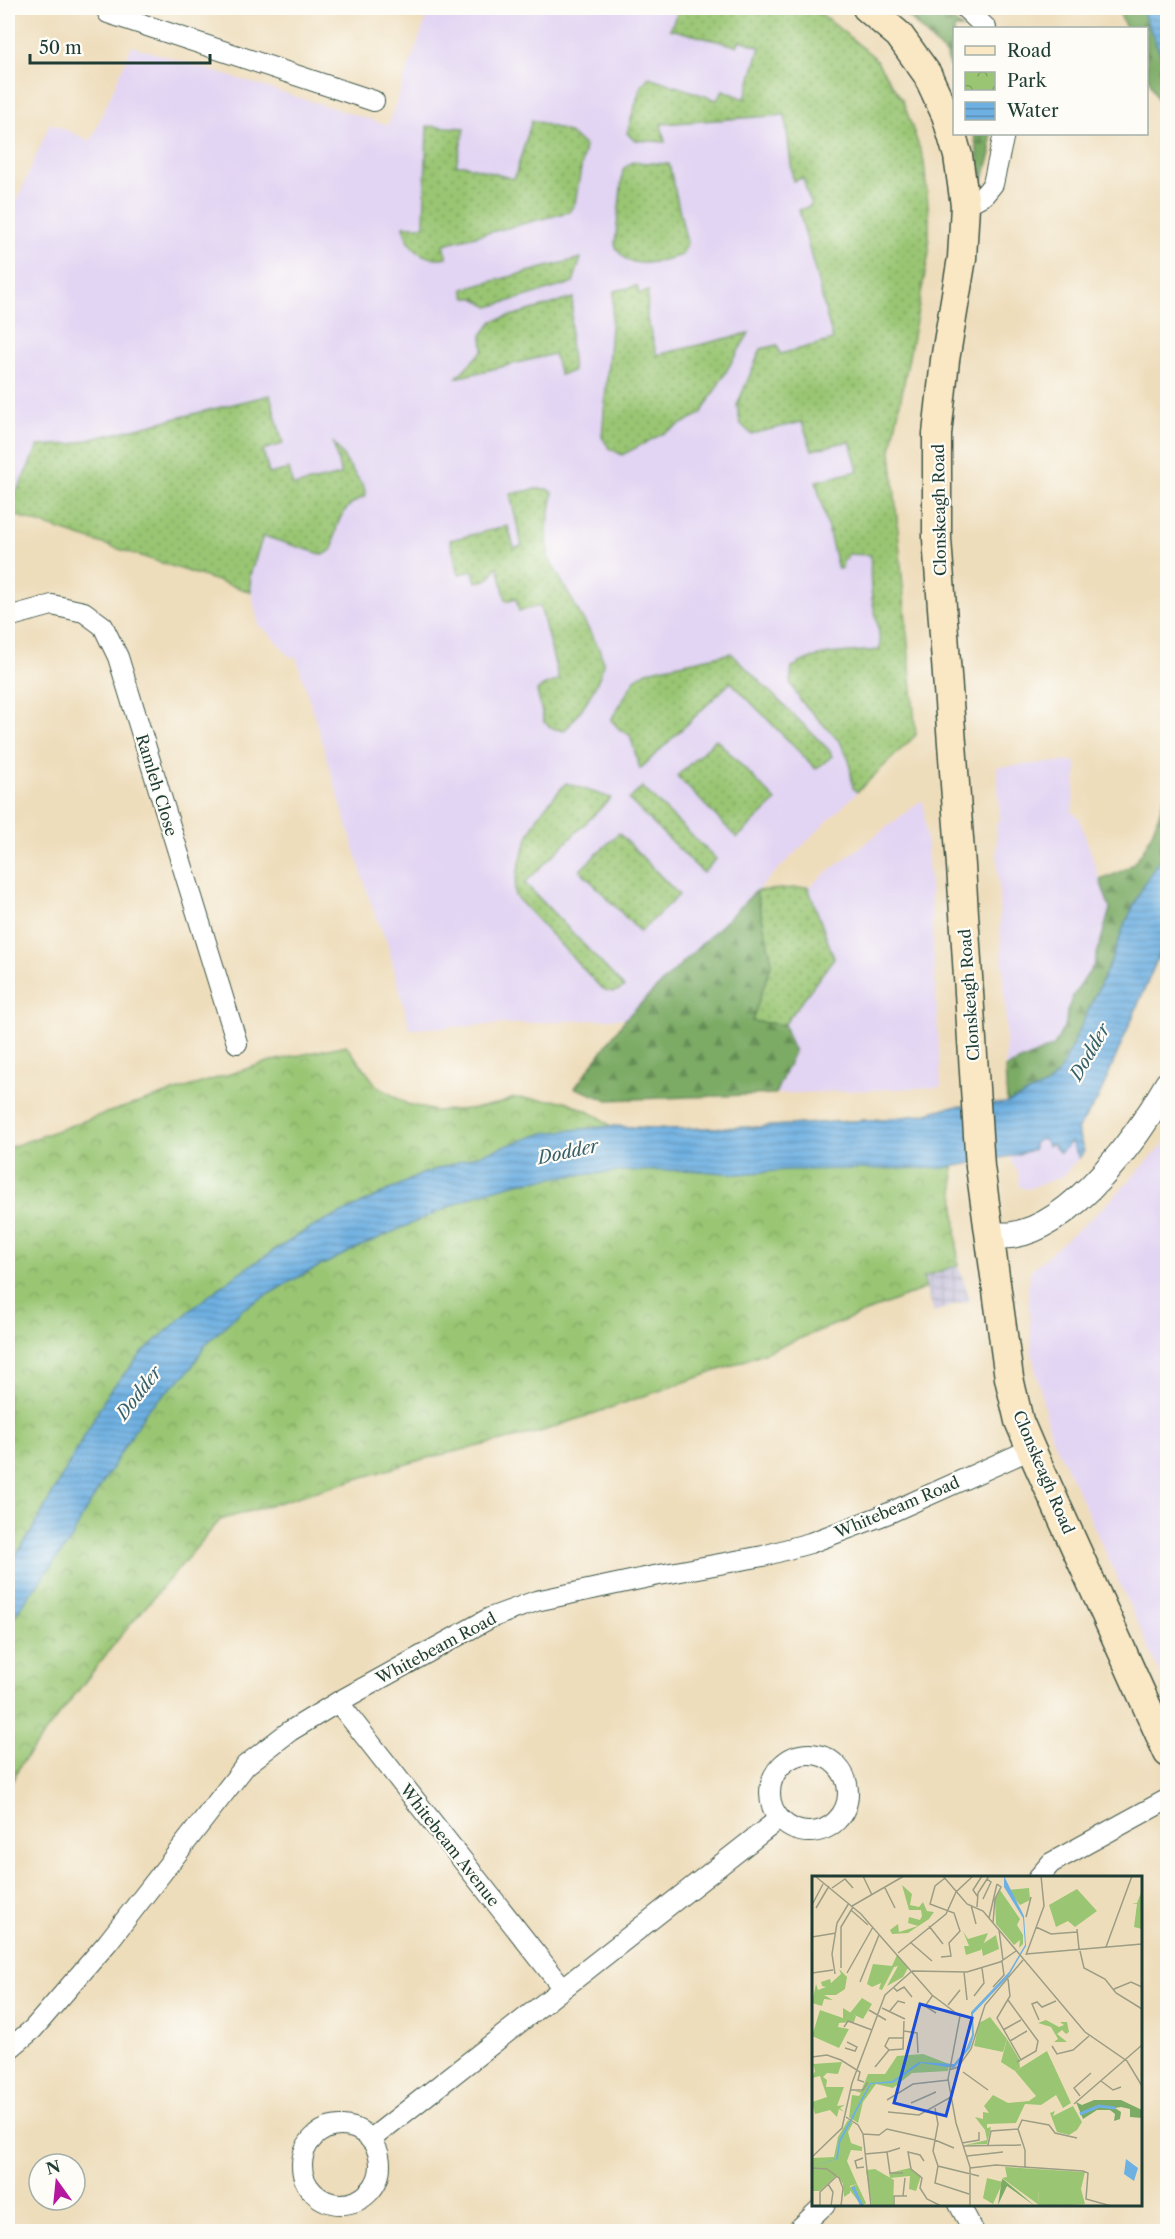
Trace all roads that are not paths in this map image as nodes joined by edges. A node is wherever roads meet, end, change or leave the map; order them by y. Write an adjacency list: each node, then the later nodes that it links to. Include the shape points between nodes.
1 (109, 8): 5 (street, via 108,13)
2 (867, 8): 7 (main road, Clonskeagh Road, via 899,35 927,74 946,115 958,156)
3 (965, 8): 4 (street)
4 (985, 27)
5 (374, 101)
6 (1004, 135): 7 (street, via 993,184 984,195)
7 (965, 205): 11 (main road, Clonskeagh Road, via 962,258 945,360 938,434 937,539 980,1167)
8 (8, 617): 9 (street, Ramleh Close, via 52,606 84,612 103,626 118,657)
9 (237, 1043)
10 (1167, 1084): 11 (street, via 1143,1124 1081,1197 1033,1228 1014,1235)
11 (989, 1236): 12 (main road, Clonskeagh Road, via 1009,1378 1019,1421)
12 (1031, 1449): 13 (street, Whitebeam Road, via 889,1513 810,1543 536,1601 499,1614); 14 (main road, Clonskeagh Road)
13 (338, 1702): 18 (street, Whitebeam Avenue); 19 (street, Whitebeam Road, via 290,1731 246,1765 108,1942 33,2029)
14 (1167, 1753)
15 (1167, 1799): 17 (street, via 1051,1863)
16 (778, 1819): 16 (street, via 770,1801 772,1779 786,1761 808,1753 839,1767 848,1785 847,1806 835,1824 815,1833 795,1830); 18 (street)
17 (1040, 1876)
18 (562, 1987): 20 (street)
19 (8, 2050)
20 (371, 2139): 20 (street, via 348,2126 321,2131 304,2152 304,2179 311,2191 332,2204 345,2204 368,2195 380,2174 381,2161)
21 (824, 2206): 23 (street)
22 (960, 2206): 24 (street)
23 (796, 2232)
24 (975, 2232)

